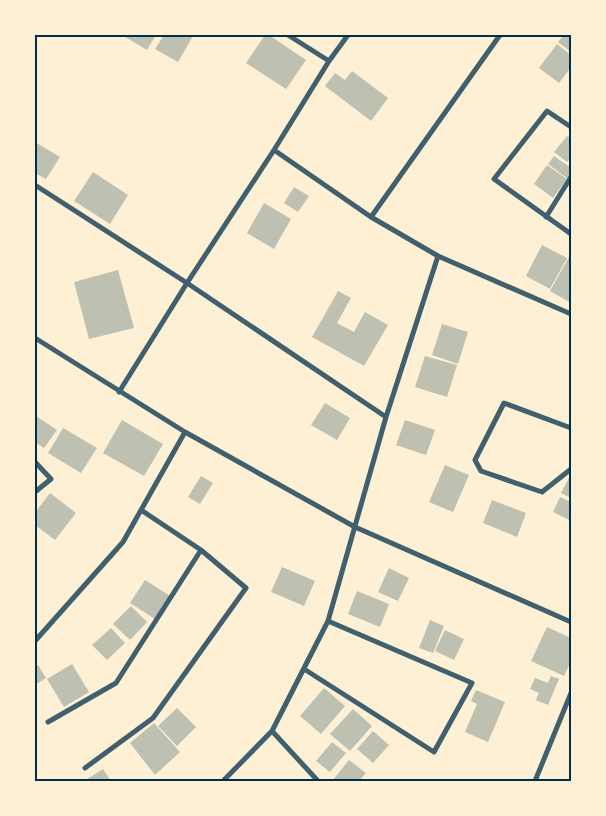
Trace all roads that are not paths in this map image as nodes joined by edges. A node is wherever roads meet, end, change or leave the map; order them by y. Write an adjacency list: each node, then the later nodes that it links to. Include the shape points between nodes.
1 (288, 35): 4 (street)
2 (348, 35): 4 (street)
3 (500, 35): 10 (street)
4 (329, 61): 6 (street)
5 (571, 127): 9 (street, via 547,111 494,179)
6 (274, 150): 10 (street); 13 (street)
7 (571, 177): 9 (street)
8 (35, 185): 13 (street)
9 (546, 216): 11 (street)
10 (371, 217): 12 (street)
11 (571, 234)
12 (438, 256): 14 (street); 17 (street)
13 (187, 283): 16 (street); 17 (street)
14 (571, 314)
15 (35, 338): 16 (street)
16 (119, 392): 19 (street)
17 (386, 417): 24 (street)
18 (571, 428): 21 (street, via 504,403 475,460 481,471 542,492)
19 (185, 432): 23 (street); 24 (street)
20 (35, 462): 22 (street, via 51,478)
21 (571, 469)
22 (35, 492)
23 (141, 510): 25 (street); 28 (street, via 123,542)
24 (355, 527): 26 (street); 27 (street)
25 (201, 550): 31 (street, via 116,683); 33 (street, via 246,588 153,718)
26 (328, 622): 29 (street); 29 (street, via 472,683 434,752)
27 (571, 622)
28 (35, 641)
29 (304, 669): 32 (street)
30 (571, 693): 36 (street)
31 (48, 722)
32 (272, 731): 34 (street); 35 (street)
33 (86, 768)
34 (223, 781)
35 (318, 781)
36 (535, 781)

